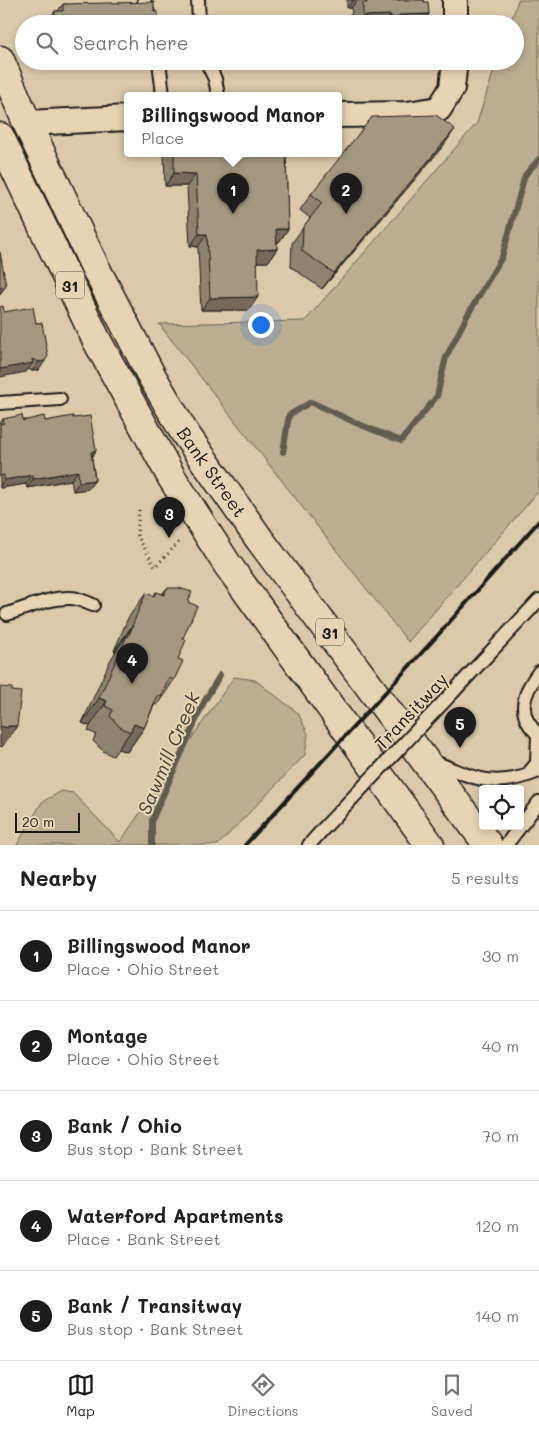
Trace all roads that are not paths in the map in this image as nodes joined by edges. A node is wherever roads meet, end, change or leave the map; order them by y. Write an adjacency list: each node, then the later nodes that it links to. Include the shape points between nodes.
1 (144, 0): 4 (lane)
2 (198, 0): 5 (lane)
3 (455, 0): 6 (street)
4 (148, 15)
5 (199, 15)
6 (455, 15)
7 (0, 60): 15 (main road, Bank Street / 31)
8 (160, 70): 11 (lane)
9 (210, 70): 12 (lane)
10 (454, 70): 13 (street, via 452,88 439,109 407,114)
11 (163, 92)
12 (217, 92)
13 (342, 115)
14 (124, 118): 15 (street)
15 (27, 123): 24 (main road, Bank Street / 31, via 113,304 184,432 255,534)
16 (0, 137): 29 (main road, Bank Street / 31, via 96,339 172,478 227,564)
17 (60, 399): 18 (lane)
18 (0, 404)
19 (539, 600): 28 (lane, Transitway, bridge)
20 (93, 605): 21 (lane, via 65,598)
21 (7, 614)
22 (539, 672): 23 (lane, via 530,684 524,706 526,719)
23 (538, 734): 26 (lane, via 537,763)
24 (422, 758): 26 (lane, via 483,780 514,780); 30 (main road, Bank Street / 31)
25 (539, 771): 26 (lane)
26 (527, 776)
27 (539, 802): 31 (lane)
28 (308, 845)
29 (430, 845)
30 (488, 845)
31 (506, 845)

